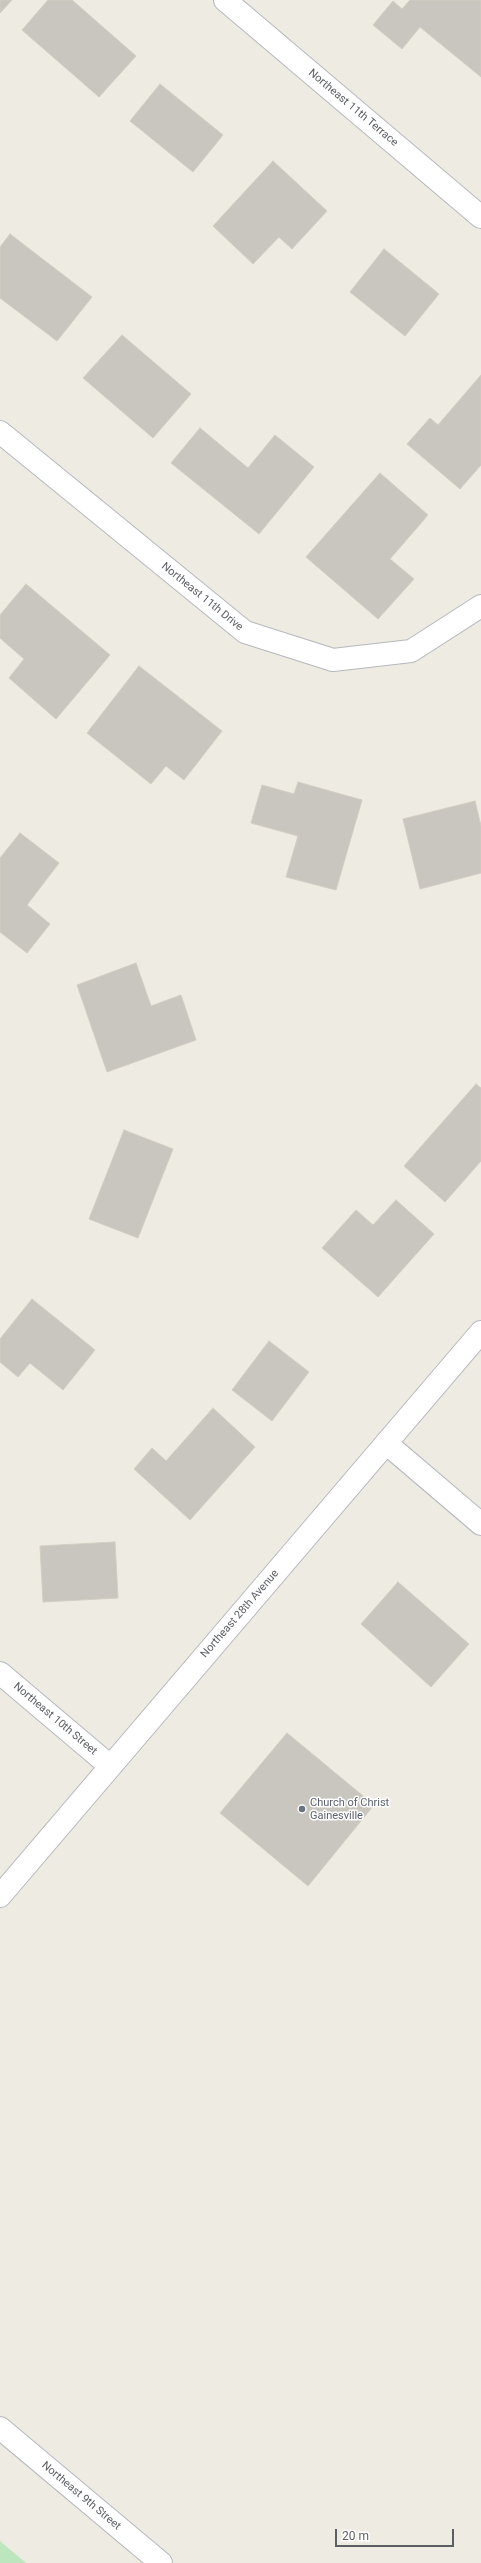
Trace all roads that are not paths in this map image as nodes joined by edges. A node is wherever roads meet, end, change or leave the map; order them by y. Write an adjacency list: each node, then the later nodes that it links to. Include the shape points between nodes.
1 (225, 0): 2 (street, Northeast 11th Terrace)
2 (481, 216)
3 (0, 432): 4 (street, Northeast 11th Drive, via 245,632 333,660 411,651)
4 (481, 606)
5 (481, 1332): 6 (street, Northeast 28th Avenue)
6 (386, 1443): 7 (street); 9 (street, Northeast 28th Avenue)
7 (481, 1524)
8 (0, 1673): 9 (street, Northeast 10th Street)
9 (110, 1766): 10 (street, Northeast 28th Avenue)
10 (0, 1896)
11 (0, 2428): 12 (street, Northeast 9th Street)
12 (161, 2563)

